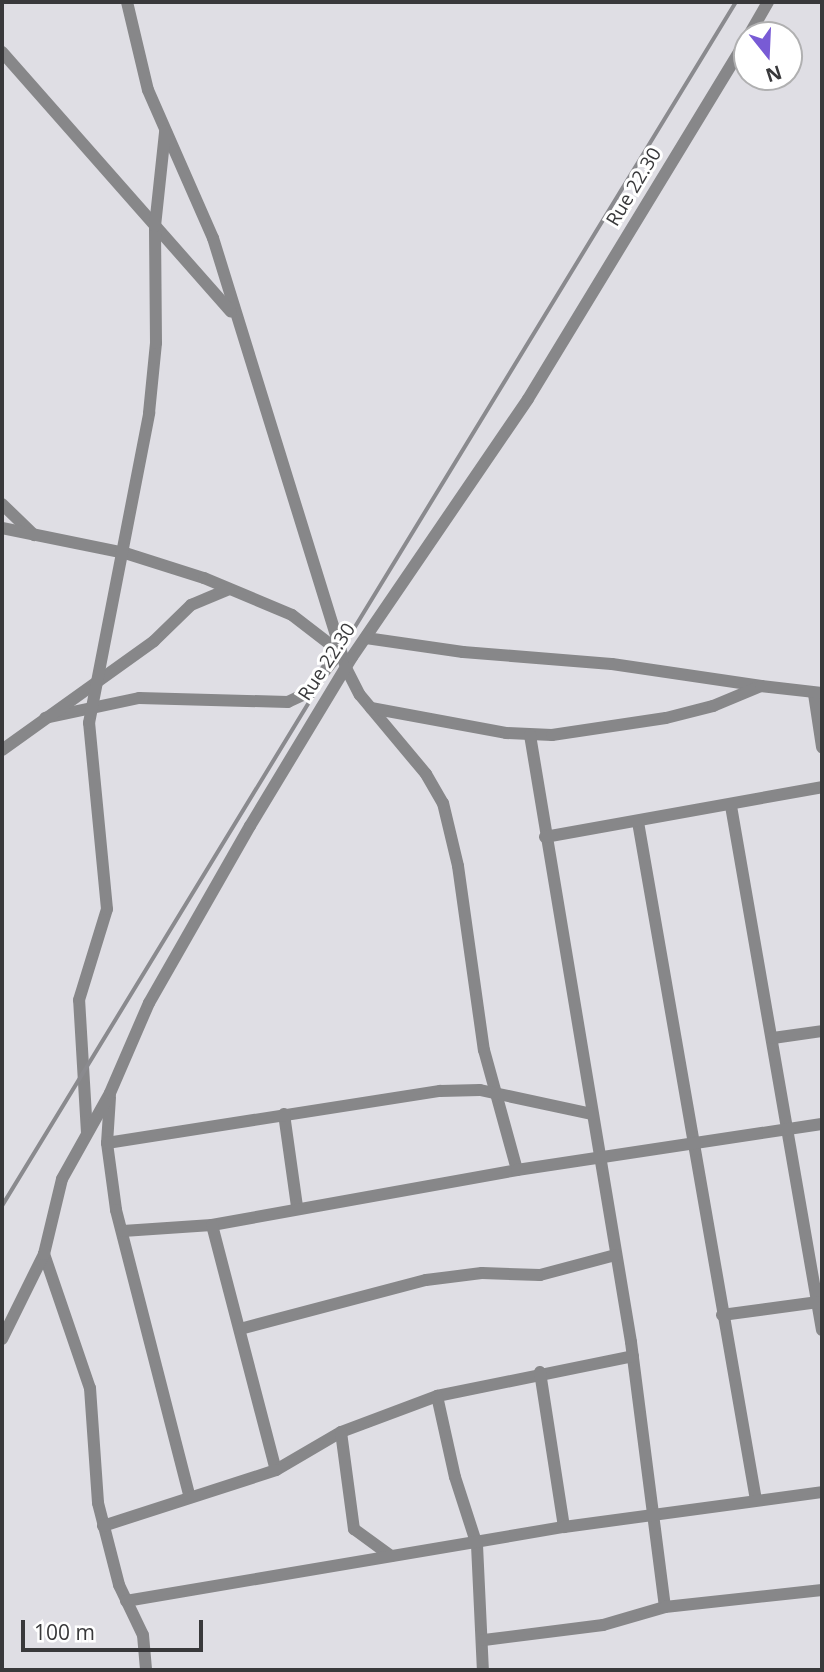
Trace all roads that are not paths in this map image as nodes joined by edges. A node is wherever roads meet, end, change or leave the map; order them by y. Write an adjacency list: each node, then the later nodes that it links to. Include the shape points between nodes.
1 (127, 2): 6 (street, via 148,90)
2 (768, 2): 3 (street, Rue 22.30)
3 (757, 21)
4 (2, 52): 7 (street)
5 (733, 62): 14 (street, Rue 22.30, via 528,398)
6 (165, 131): 7 (street); 8 (street, via 205,215)
7 (155, 226): 8 (street); 12 (street, via 156,343)
8 (234, 315): 15 (street, via 317,566)
9 (2, 504): 11 (street)
10 (2, 528): 11 (street)
11 (34, 535): 12 (street)
12 (125, 553): 13 (street); 17 (street, via 99,656)
13 (229, 589): 15 (street, via 292,615); 17 (street, via 191,605 154,641)
14 (366, 638): 16 (street, Rue 22.30); 18 (street, via 463,652 612,664)
15 (340, 652): 16 (street); 21 (street, via 307,693 288,702 139,698)
16 (345, 668): 20 (street); 32 (street, Rue 22.30, via 149,1003)
17 (100, 678): 21 (street); 22 (street)
18 (761, 687): 19 (street); 23 (street, via 666,718)
19 (818, 693): 24 (street)
20 (371, 708): 23 (street); 33 (street, via 426,774 443,803 458,866 484,1050)
21 (92, 709): 22 (street); 38 (street, via 89,723 107,909 79,1000)
22 (45, 718): 25 (street)
23 (530, 735): 29 (street)
24 (822, 747)
25 (2, 750)
26 (822, 787): 27 (street)
27 (732, 806): 28 (street); 31 (street)
28 (638, 822): 29 (street); 40 (street)
29 (545, 837): 35 (street)
30 (822, 1031): 31 (street)
31 (773, 1038): 37 (street)
32 (110, 1093): 38 (street, Rue 22.30); 39 (street)
33 (496, 1094): 34 (street, via 440,1091); 35 (street); 42 (street)
34 (284, 1114): 39 (street); 43 (street)
35 (592, 1114): 41 (street)
36 (822, 1124): 37 (street)
37 (787, 1130): 40 (street); 48 (street)
38 (87, 1133): 46 (street, Rue 22.30, via 62,1179)
39 (107, 1143): 45 (street)
40 (695, 1144): 41 (street); 49 (street)
41 (600, 1158): 42 (street); 47 (street)
42 (517, 1170): 43 (street)
43 (297, 1207): 44 (street)
44 (212, 1225): 45 (street); 50 (street)
45 (123, 1231): 59 (street)
46 (44, 1254): 52 (street, Rue 22.30); 62 (street, via 90,1388 95,1482)
47 (615, 1255): 50 (street, via 540,1275 482,1273 426,1280); 53 (street)
48 (818, 1303): 49 (street); 51 (street)
49 (722, 1315): 60 (street)
50 (240, 1329): 57 (street)
51 (822, 1330)
52 (2, 1339)
53 (633, 1356): 54 (street); 61 (street)
54 (540, 1373): 55 (street); 63 (street)
55 (438, 1396): 56 (street); 64 (street, via 455,1477)
56 (341, 1432): 57 (street); 65 (street, via 354,1529)
57 (276, 1470): 59 (street)
58 (822, 1492): 60 (street)
59 (190, 1495): 62 (street)
60 (756, 1500): 61 (street)
61 (655, 1516): 63 (street); 68 (street)
62 (103, 1526): 67 (street)
63 (564, 1527): 64 (street)
64 (477, 1545): 65 (street); 69 (street)
65 (391, 1556): 67 (street)
66 (822, 1590): 68 (street)
67 (126, 1601): 70 (street, via 143,1635)
68 (665, 1607): 69 (street, via 603,1625)
69 (484, 1640): 71 (street)
70 (146, 1670)
71 (483, 1670)

